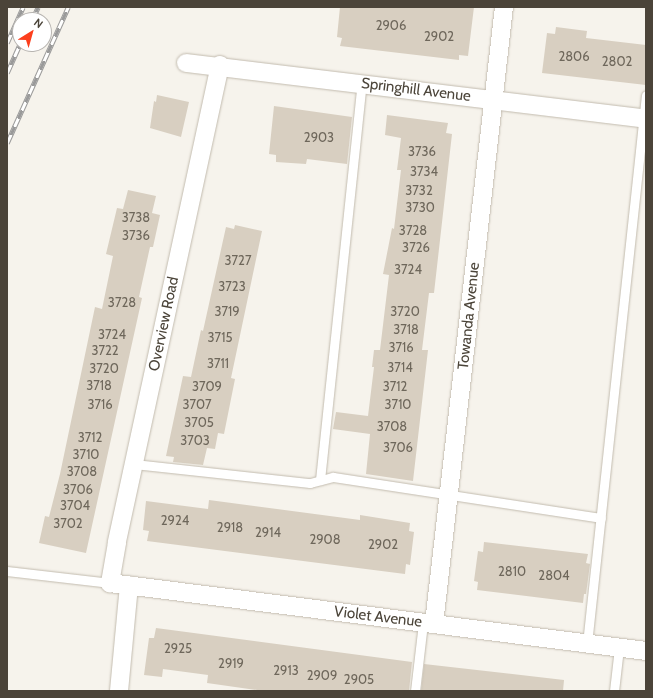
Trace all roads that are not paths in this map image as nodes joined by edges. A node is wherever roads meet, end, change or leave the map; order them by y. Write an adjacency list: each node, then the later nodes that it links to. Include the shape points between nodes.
1 (504, 7): 6 (street, Towanda Avenue)
2 (186, 62): 3 (street, Springhill Avenue)
3 (220, 65): 4 (street, Springhill Avenue); 8 (street, Overview Road)
4 (362, 83): 6 (street, Springhill Avenue); 9 (lane)
5 (646, 95): 7 (lane)
6 (493, 100): 7 (street, Springhill Avenue); 10 (street, Towanda Avenue)
7 (644, 119): 11 (lane)
8 (134, 464): 9 (lane, via 310,483); 13 (street, Overview Road)
9 (320, 480): 10 (lane, via 333,477)
10 (449, 495): 11 (lane); 15 (street, Towanda Avenue)
11 (601, 518): 16 (lane)
12 (7, 572): 13 (lane)
13 (110, 583): 14 (street, Violet Avenue)
14 (129, 586): 15 (street, Violet Avenue); 19 (street)
15 (429, 624): 16 (street, Violet Avenue); 20 (lane, Towanda Avenue)
16 (587, 644): 17 (street, Violet Avenue)
17 (619, 648): 18 (street, Violet Avenue); 21 (lane)
18 (646, 651)
19 (119, 691)
20 (415, 691)
21 (614, 691)

